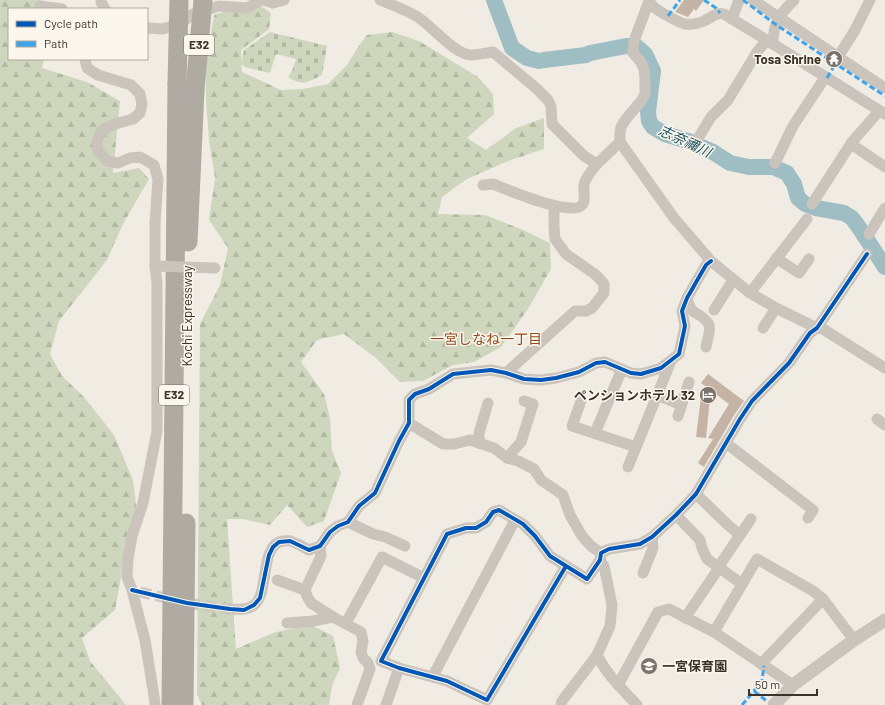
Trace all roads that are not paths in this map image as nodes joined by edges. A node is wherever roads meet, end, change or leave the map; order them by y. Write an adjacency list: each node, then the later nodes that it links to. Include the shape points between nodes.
1 (179, 0): 98 (highway, Kochi Expressway / E32, bridge)
2 (203, 0): 99 (highway, Kochi Expressway / E32, bridge, via 195,90 188,231)
3 (263, 0): 4 (street, via 273,3); 15 (street, via 246,8 218,6 193,14 180,23 163,29)
4 (284, 0)
5 (380, 0): 26 (street, via 417,16 461,53 472,55 493,52 548,100 552,124 584,156)
6 (649, 0): 14 (street, via 655,8 685,24 704,21 720,13); 23 (street, via 634,42 633,53 642,62 645,94 626,119 620,133)
7 (739, 0): 14 (street)
8 (753, 0): 13 (street)
9 (794, 0): 13 (street)
10 (870, 0): 17 (street)
11 (40, 6): 12 (street)
12 (55, 8)
13 (779, 18): 16 (street); 17 (street)
14 (732, 19): 16 (street)
15 (148, 28)
16 (770, 42): 19 (street); 22 (street, via 757,52 728,100 711,117)
17 (838, 57): 20 (street)
18 (85, 60): 38 (street, via 86,68 98,75 131,85 140,94 140,113 133,119 102,130 96,140 98,151 107,161 118,163 140,157 154,165 158,179)
19 (827, 78): 21 (street); 25 (street, via 793,126)
20 (885, 88)
21 (882, 112): 24 (street)
22 (697, 140)
23 (620, 142): 26 (street); 37 (street, via 674,218)
24 (850, 144): 27 (street); 29 (street)
25 (776, 163)
26 (597, 164): 30 (street, via 584,184 583,204 579,208)
27 (885, 167)
28 (483, 184): 30 (street, via 492,184)
29 (812, 204)
30 (554, 206): 51 (street, via 555,239 566,254 596,275 604,284 604,293 592,308 575,311)
31 (885, 208): 33 (street)
32 (807, 219): 35 (street)
33 (869, 234)
34 (866, 254): 46 (street)
35 (776, 258): 36 (street, via 799,272); 41 (street)
36 (809, 260)
37 (711, 261): 40 (street); 42 (street, via 706,264)
38 (154, 266): 39 (street, bridge); 97 (street, via 157,283 157,431 143,503 132,536 127,577 136,591)
39 (215, 268)
40 (733, 280): 41 (street); 44 (street)
41 (750, 292): 43 (street)
42 (687, 298): 47 (street, via 693,311 709,325); 48 (street, via 682,311 685,326 679,354)
43 (776, 308): 45 (street); 46 (street)
44 (714, 310)
45 (763, 328)
46 (817, 328): 49 (street, via 823,329); 59 (street, via 810,333 789,363 752,401)
47 (706, 347)
48 (671, 361): 50 (street, via 661,368 640,374); 53 (street)
49 (885, 368)
50 (622, 369): 51 (street, via 605,362 596,362 579,372 541,380 524,379); 58 (street)
51 (506, 373): 57 (street, via 491,370 453,374 429,389 415,394 409,400)
52 (689, 382): 53 (street, via 680,410)
53 (657, 395): 61 (street)
54 (524, 401): 62 (street, via 533,404 521,442)
55 (581, 401): 58 (street, via 572,426)
56 (488, 403): 60 (street, via 479,433)
57 (409, 423): 60 (street, via 443,444 470,440); 69 (street, via 375,493 359,506)
58 (592, 436): 61 (street)
59 (726, 442): 64 (street); 67 (street, via 813,510)
60 (479, 443): 62 (street, via 494,448)
61 (636, 447): 63 (street)
62 (507, 458): 74 (street, via 534,469 541,480 563,495 570,515 582,536)
63 (628, 466)
64 (696, 494): 65 (street); 70 (street)
65 (676, 515): 71 (street); 76 (street, via 700,540 707,560)
66 (751, 518): 70 (street)
67 (808, 518)
68 (515, 520): 75 (street, via 523,524 550,556); 78 (street, via 499,510 493,512 486,522 476,528 466,528 447,534); 94 (street)
69 (348, 522): 72 (street, via 330,532); 73 (street)
70 (740, 535): 76 (street)
71 (652, 538): 74 (street, via 640,544 609,549); 77 (street, via 653,548)
72 (320, 546): 81 (street, via 321,556); 83 (street, via 309,550 290,541 279,542 269,555 260,598 244,610)
73 (405, 546)
74 (601, 557): 75 (street, via 587,579); 91 (street, via 612,605 610,626)
75 (566, 566): 94 (street, via 487,700 447,680)
76 (719, 568): 80 (street); 85 (street)
77 (643, 573)
78 (424, 578): 88 (street, via 382,557); 93 (street, via 381,661)
79 (277, 580): 81 (street)
80 (742, 584): 82 (street, via 757,559); 89 (street)
81 (305, 590): 84 (street, via 311,603)
82 (823, 599): 90 (street); 92 (street)
83 (230, 609)
84 (333, 617): 87 (street); 88 (street)
85 (685, 618): 89 (street); 96 (street, via 669,609 658,612)
86 (885, 620): 90 (street)
87 (287, 623)
88 (346, 623): 100 (street, via 361,632 361,652 370,669)
89 (714, 632): 92 (street)
90 (854, 640): 95 (street)
91 (597, 655): 96 (street); 102 (street)
92 (761, 664): 95 (street)
93 (399, 668): 94 (street); 101 (street)
94 (433, 676)
95 (793, 684): 104 (street)
96 (618, 685): 103 (street)
97 (155, 705)
98 (171, 705)
99 (184, 705)
100 (357, 705)
101 (386, 705)
102 (561, 705)
103 (636, 705)
104 (774, 705)

